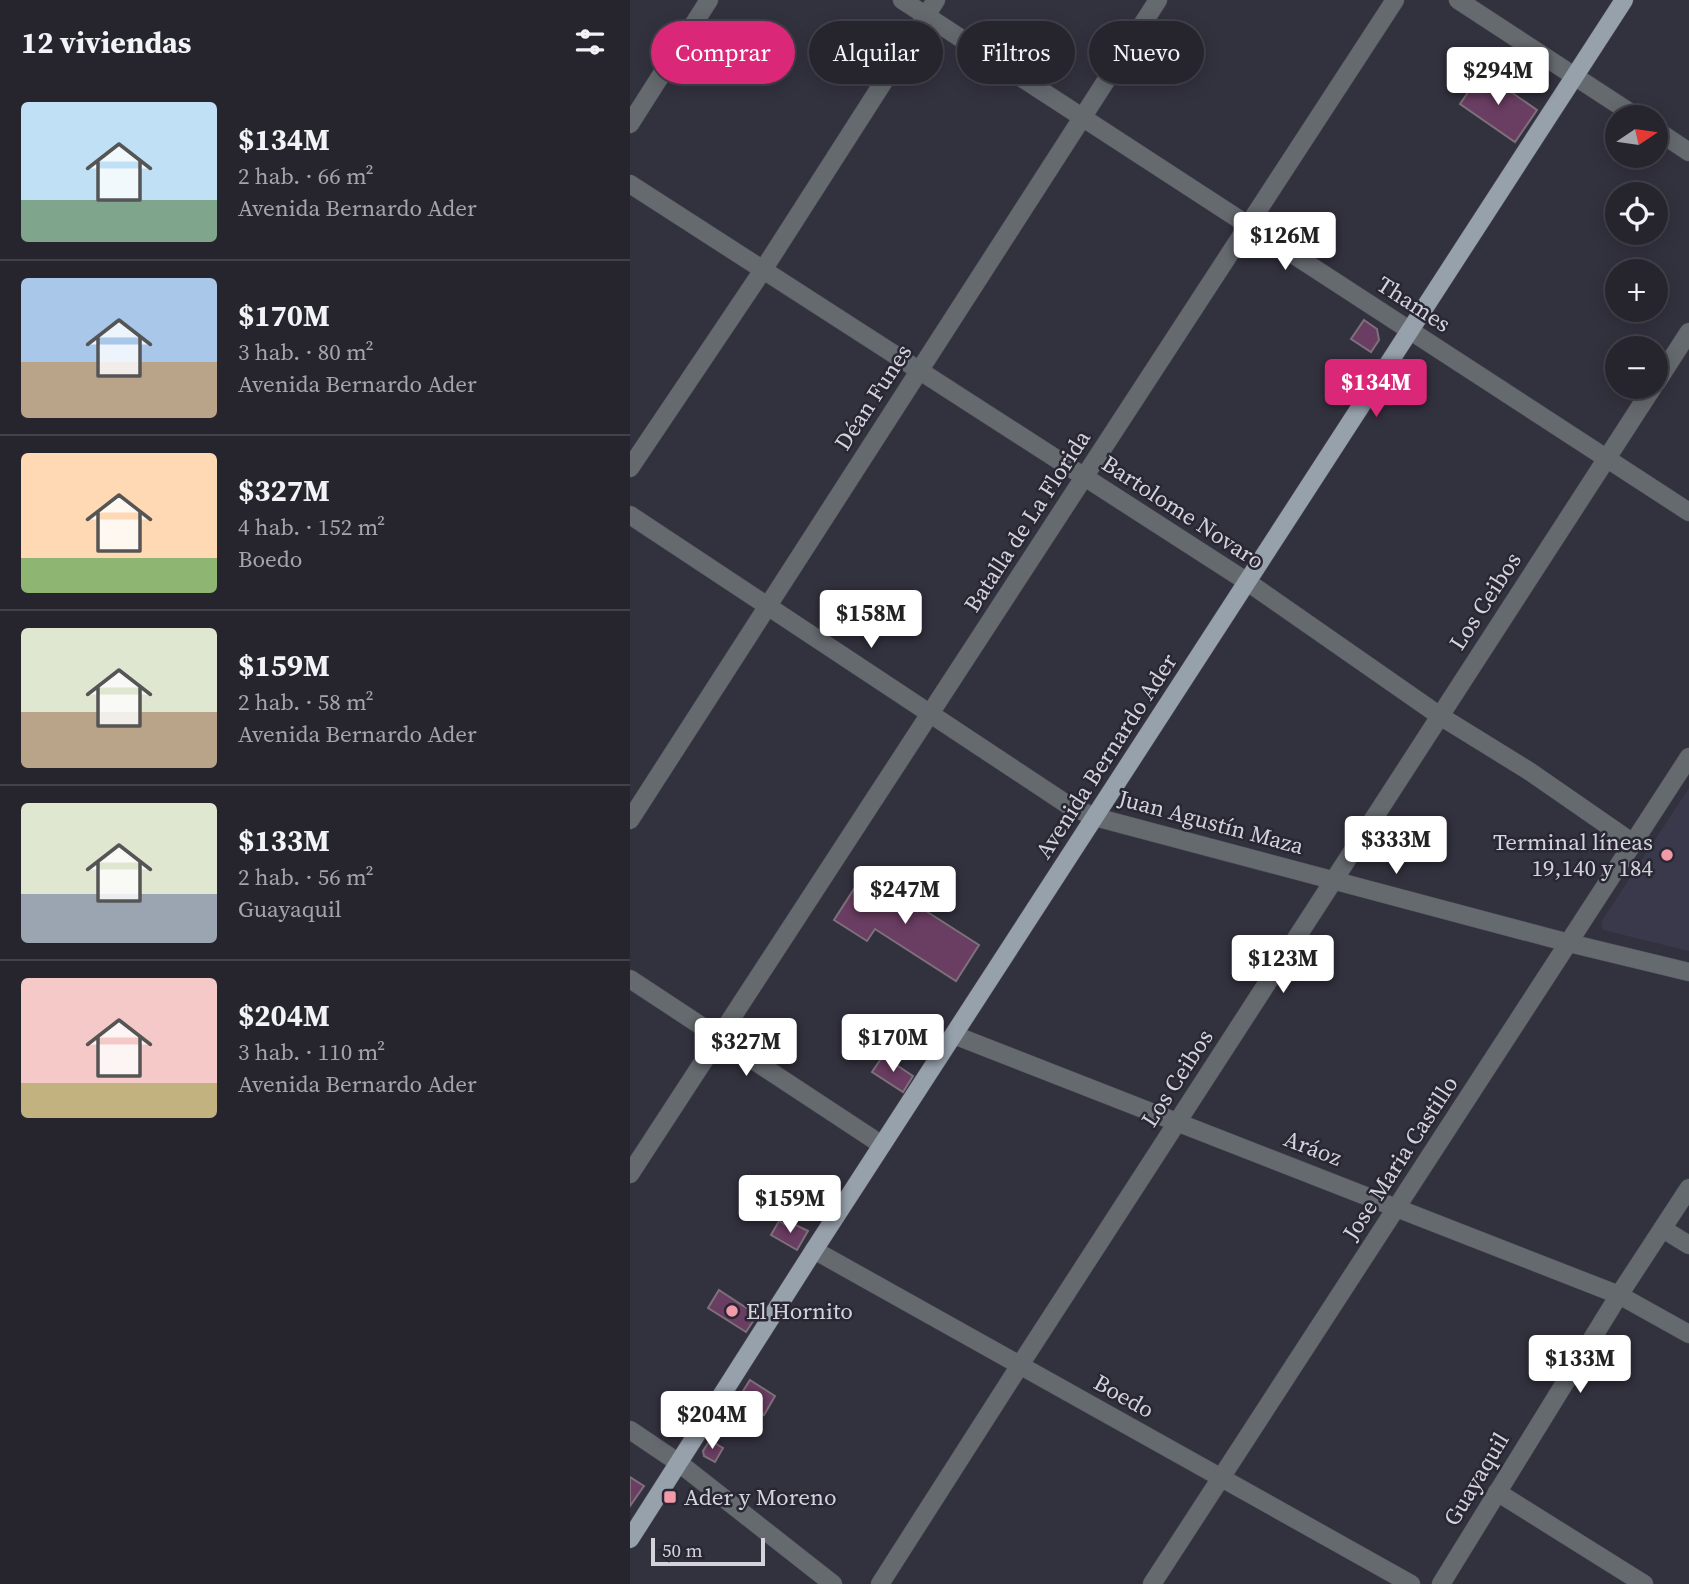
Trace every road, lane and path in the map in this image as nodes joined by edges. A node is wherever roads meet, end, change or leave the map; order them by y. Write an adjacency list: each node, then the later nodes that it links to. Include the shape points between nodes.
1 (709, 0): 12 (street)
2 (902, 0): 8 (street, Thames)
3 (936, 0): 8 (street)
4 (1158, 0): 11 (street, Déan Funes)
5 (1395, 0): 16 (street, Batalla de La Florida)
6 (1458, 0): 9 (street)
7 (1625, 0): 9 (main road, Avenida Bernardo Ader)
8 (926, 16): 11 (street, Thames); 17 (street)
9 (1574, 76): 10 (street); 18 (main road, Avenida Bernardo Ader)
10 (1619, 105)
11 (1082, 117): 16 (street, Thames); 21 (street, Déan Funes)
12 (630, 124)
13 (1668, 138): 14 (street)
14 (1689, 152)
15 (630, 184): 17 (street, Bartolome Novaro)
16 (1248, 225): 18 (street, Thames); 25 (street, Batalla de La Florida)
17 (763, 270): 21 (street, Bartolome Novaro); 24 (street)
18 (1410, 330): 23 (street, Thames); 28 (main road, Avenida Bernardo Ader)
19 (1689, 332): 20 (street, Los Ceibos)
20 (1668, 364)
21 (919, 370): 25 (street, Bartolome Novaro); 29 (street, Déan Funes)
22 (1645, 399): 23 (street, Los Ceibos)
23 (1607, 458): 26 (street, Thames); 31 (street, Los Ceibos)
24 (630, 468)
25 (1085, 477): 28 (street, Bartolome Novaro); 30 (street, Batalla de La Florida)
26 (1689, 512)
27 (630, 515): 29 (street, Juan Agustín Maza)
28 (1249, 583): 31 (street, Bartolome Novaro); 33 (main road, Avenida Bernardo Ader)
29 (768, 605): 30 (street, Juan Agustín Maza); 34 (street, Déan Funes)
30 (930, 712): 33 (street, Juan Agustín Maza, via 1068,805); 41 (street, Batalla de La Florida)
31 (1440, 716): 35 (street, Bartolome Novaro); 36 (street, Los Ceibos)
32 (1689, 757): 35 (street, Jose Maria Castillo)
33 (1095, 817): 36 (street, Juan Agustín Maza); 40 (main road, Avenida Bernardo Ader)
34 (630, 820)
35 (1633, 843): 37 (street, Jose Maria Castillo)
36 (1335, 879): 37 (street, Juan Agustín Maza); 42 (street, Los Ceibos)
37 (1569, 943): 38 (street, Juan Agustín Maza); 46 (street, Jose Maria Castillo)
38 (1689, 972)
39 (630, 979): 41 (street)
40 (954, 1035): 42 (street, Aráoz); 43 (main road, Avenida Bernardo Ader)
41 (719, 1037): 43 (street); 44 (street, Batalla de La Florida)
42 (1178, 1122): 46 (street, Aráoz); 52 (street, Los Ceibos)
43 (882, 1145): 49 (main road, Avenida Bernardo Ader)
44 (630, 1174)
45 (1689, 1188): 47 (street, Guayaquil)
46 (1397, 1207): 50 (street, Aráoz); 55 (street, Jose Maria Castillo)
47 (1663, 1229): 48 (street); 50 (street, Guayaquil)
48 (1689, 1245)
49 (814, 1250): 52 (street, Boedo); 54 (main road, Avenida Bernardo Ader)
50 (1619, 1295): 51 (street, Aráoz); 56 (street, Guayaquil)
51 (1689, 1334)
52 (1020, 1365): 55 (street, Boedo); 59 (street, Los Ceibos)
53 (630, 1430): 54 (street)
54 (679, 1463): 57 (main road, Avenida Bernardo Ader); 58 (street)
55 (1220, 1478): 60 (street, Jose Maria Castillo); 61 (street, Boedo)
56 (1497, 1492): 62 (street, Guayaquil); 63 (street)
57 (630, 1539)
58 (832, 1584)
59 (880, 1584)
60 (1152, 1584)
61 (1411, 1584)
62 (1441, 1584)
63 (1644, 1584)

